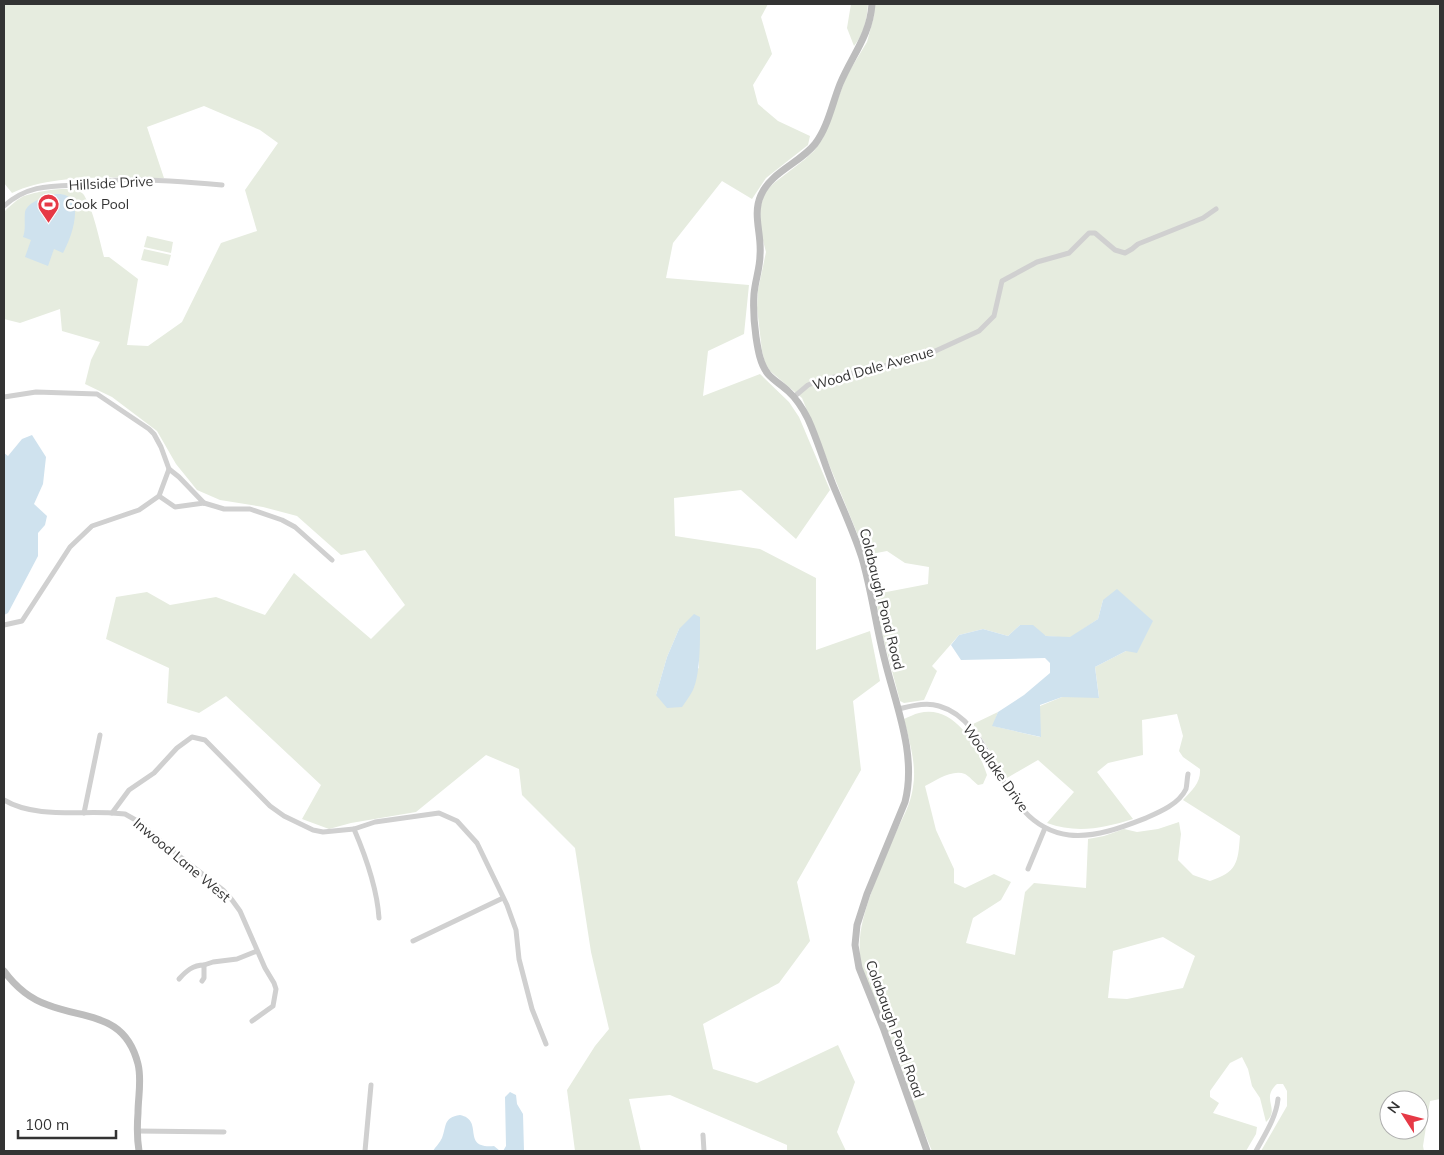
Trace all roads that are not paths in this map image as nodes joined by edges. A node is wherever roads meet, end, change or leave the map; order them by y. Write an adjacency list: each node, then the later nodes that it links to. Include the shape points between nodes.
1 (872, 4): 5 (street, Colabaugh Pond Road, via 865,38 844,75 821,134 809,150 766,186 758,204 761,254 754,294 754,318 760,358 768,374)
2 (222, 185): 3 (street, Hillside Drive, via 115,180 58,185 25,191)
3 (4, 206)
4 (1216, 209): 5 (street, Wood Dale Avenue, via 1125,253 1115,250 1095,233 1089,233 1069,253 1037,262 1002,281 994,316 979,331 931,353 821,380)
5 (794, 396): 12 (street, Colabaugh Pond Road, via 808,419 862,558)
6 (4, 397): 7 (street, via 36,392 97,394 154,434)
7 (169, 470): 8 (street); 9 (street)
8 (159, 496): 9 (street, via 175,508); 11 (street, via 139,510 92,526 70,547 22,621)
9 (204, 503): 10 (street, via 224,509 250,509 282,520 295,527)
10 (332, 560)
11 (4, 625)
12 (898, 709): 18 (street, Woodlake Drive, via 920,704 940,706 957,715 981,741 1020,806); 39 (street, Colabaugh Pond Road, via 909,765 908,792 867,894 855,946 859,968)
13 (100, 734): 16 (street)
14 (1188, 774): 18 (street, Woodlake Drive, via 1182,794 1171,806 1149,817 1092,834 1071,835)
15 (4, 800): 16 (street, Inwood Lane West, via 44,812)
16 (84, 813): 17 (street, Inwood Lane West)
17 (112, 813): 19 (street, via 129,790 154,773 192,737 205,740 284,816 323,832); 24 (street, Inwood Lane West, via 125,814 142,823 223,890 240,911)
18 (1045, 828): 20 (street)
19 (354, 829): 21 (street, via 375,822 439,813 457,821 477,843); 22 (street, via 378,902)
20 (1028, 869)
21 (503, 898): 23 (street); 30 (street, via 516,930 532,1009)
22 (378, 918)
23 (413, 941)
24 (257, 951): 25 (street); 29 (street, Inwood Lane West, via 276,989 273,1006)
25 (204, 965): 27 (street, via 186,970); 28 (street)
26 (4, 971): 33 (street, via 40,1002 101,1019 125,1037 134,1053 139,1073)
27 (179, 979)
28 (202, 981)
29 (252, 1022)
30 (546, 1044)
31 (370, 1085): 37 (street)
32 (1278, 1099): 40 (street, via 1274,1116)
33 (137, 1131): 34 (street); 36 (street)
34 (224, 1132)
35 (702, 1135): 38 (street)
36 (138, 1151)
37 (365, 1151)
38 (704, 1151)
39 (927, 1151)
40 (1256, 1151)

